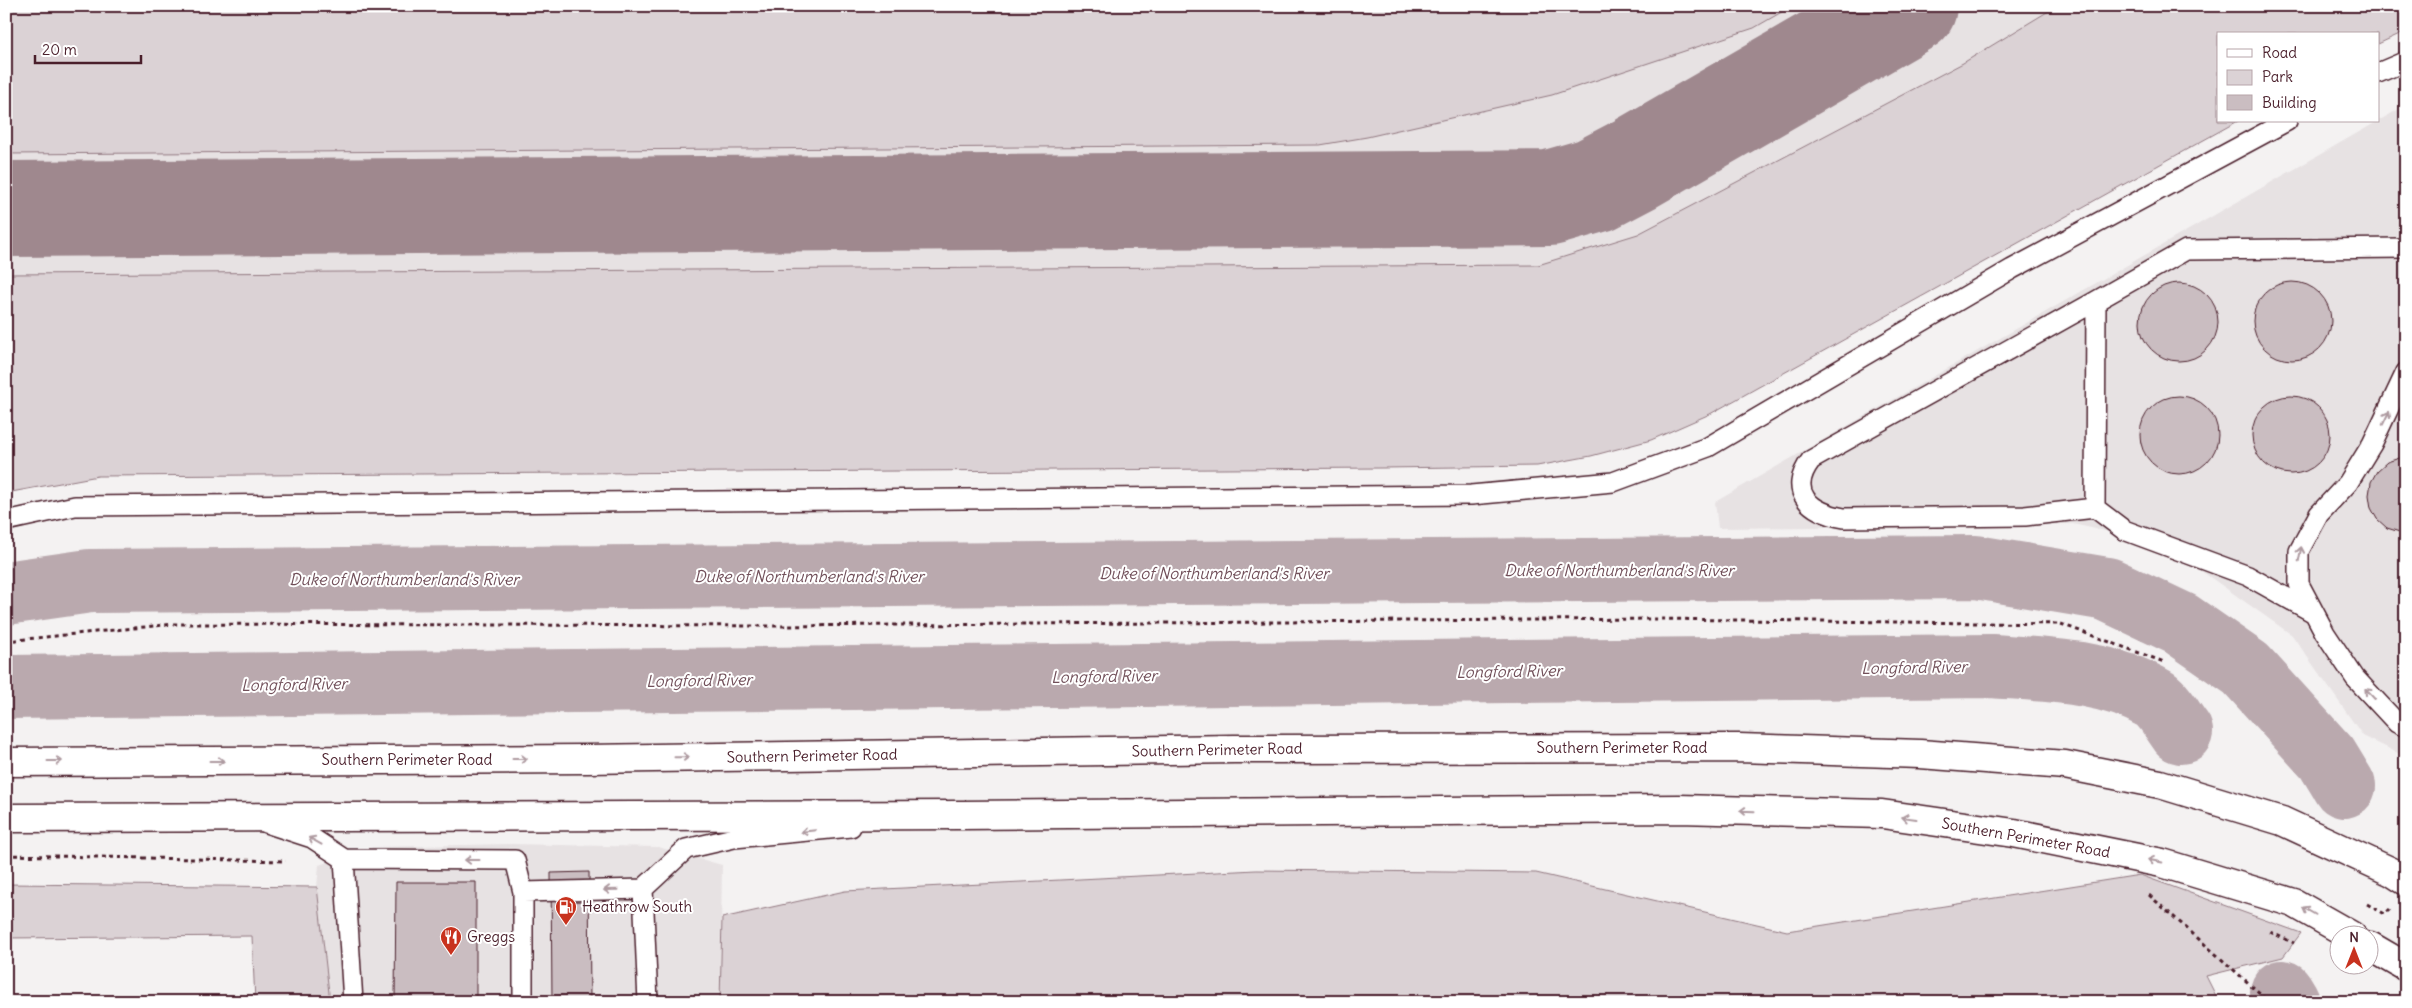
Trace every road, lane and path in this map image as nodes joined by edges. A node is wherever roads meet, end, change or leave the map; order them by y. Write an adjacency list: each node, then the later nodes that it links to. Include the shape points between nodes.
1 (2406, 61): 2 (lane)
2 (2380, 72)
3 (2285, 122): 8 (lane, via 2012,269 1708,447 1614,482 1471,495 75,506)
4 (2406, 248): 5 (lane, via 2186,250)
5 (2096, 301): 7 (lane); 7 (lane, via 1811,460 1802,472 1800,484 1812,507 1826,515 1844,518 2025,516)
6 (2406, 372): 9 (lane, one-way to 6, via 2299,584 2299,550 2319,514 2348,484 2372,444)
7 (2096, 508): 9 (lane, via 2124,530 2248,576)
8 (6, 521)
9 (2314, 614): 12 (lane, one-way to 9, via 2397,723 2355,678)
10 (6, 641): 11 (path, via 174,624 778,626 1666,619 2061,624)
11 (2164, 662)
12 (2406, 727)
13 (6, 762): 20 (street, Southern Perimeter Road, one-way to 20, via 577,759 1234,749 1739,748 1920,754 2065,765 2160,784 2282,821)
14 (961, 815): 15 (street, Southern Perimeter Road); 21 (lane, one-way to 21, via 734,838 686,849); 26 (street, Southern Perimeter Road, one-way to 14, via 2294,902 2162,863 2014,833 1882,814 1679,809)
15 (248, 816): 16 (street, Southern Perimeter Road); 18 (lane, one-way to 15, via 312,838)
16 (6, 818)
17 (6, 855): 19 (path)
18 (344, 859): 23 (lane, one-way to 18, via 515,860); 31 (lane)
19 (296, 861)
20 (2406, 881)
21 (644, 889): 23 (lane, one-way to 23); 33 (lane)
22 (2142, 890): 34 (path, via 2262,994)
23 (523, 892): 32 (lane)
24 (2393, 906): 25 (path, via 2385,914 2367,904)
25 (2364, 909)
26 (2335, 926)
27 (2268, 931): 28 (path)
28 (2301, 946)
29 (2380, 952): 30 (street)
30 (2406, 967)
31 (353, 1002)
32 (523, 1002)
33 (648, 1002)
34 (2266, 1002)

